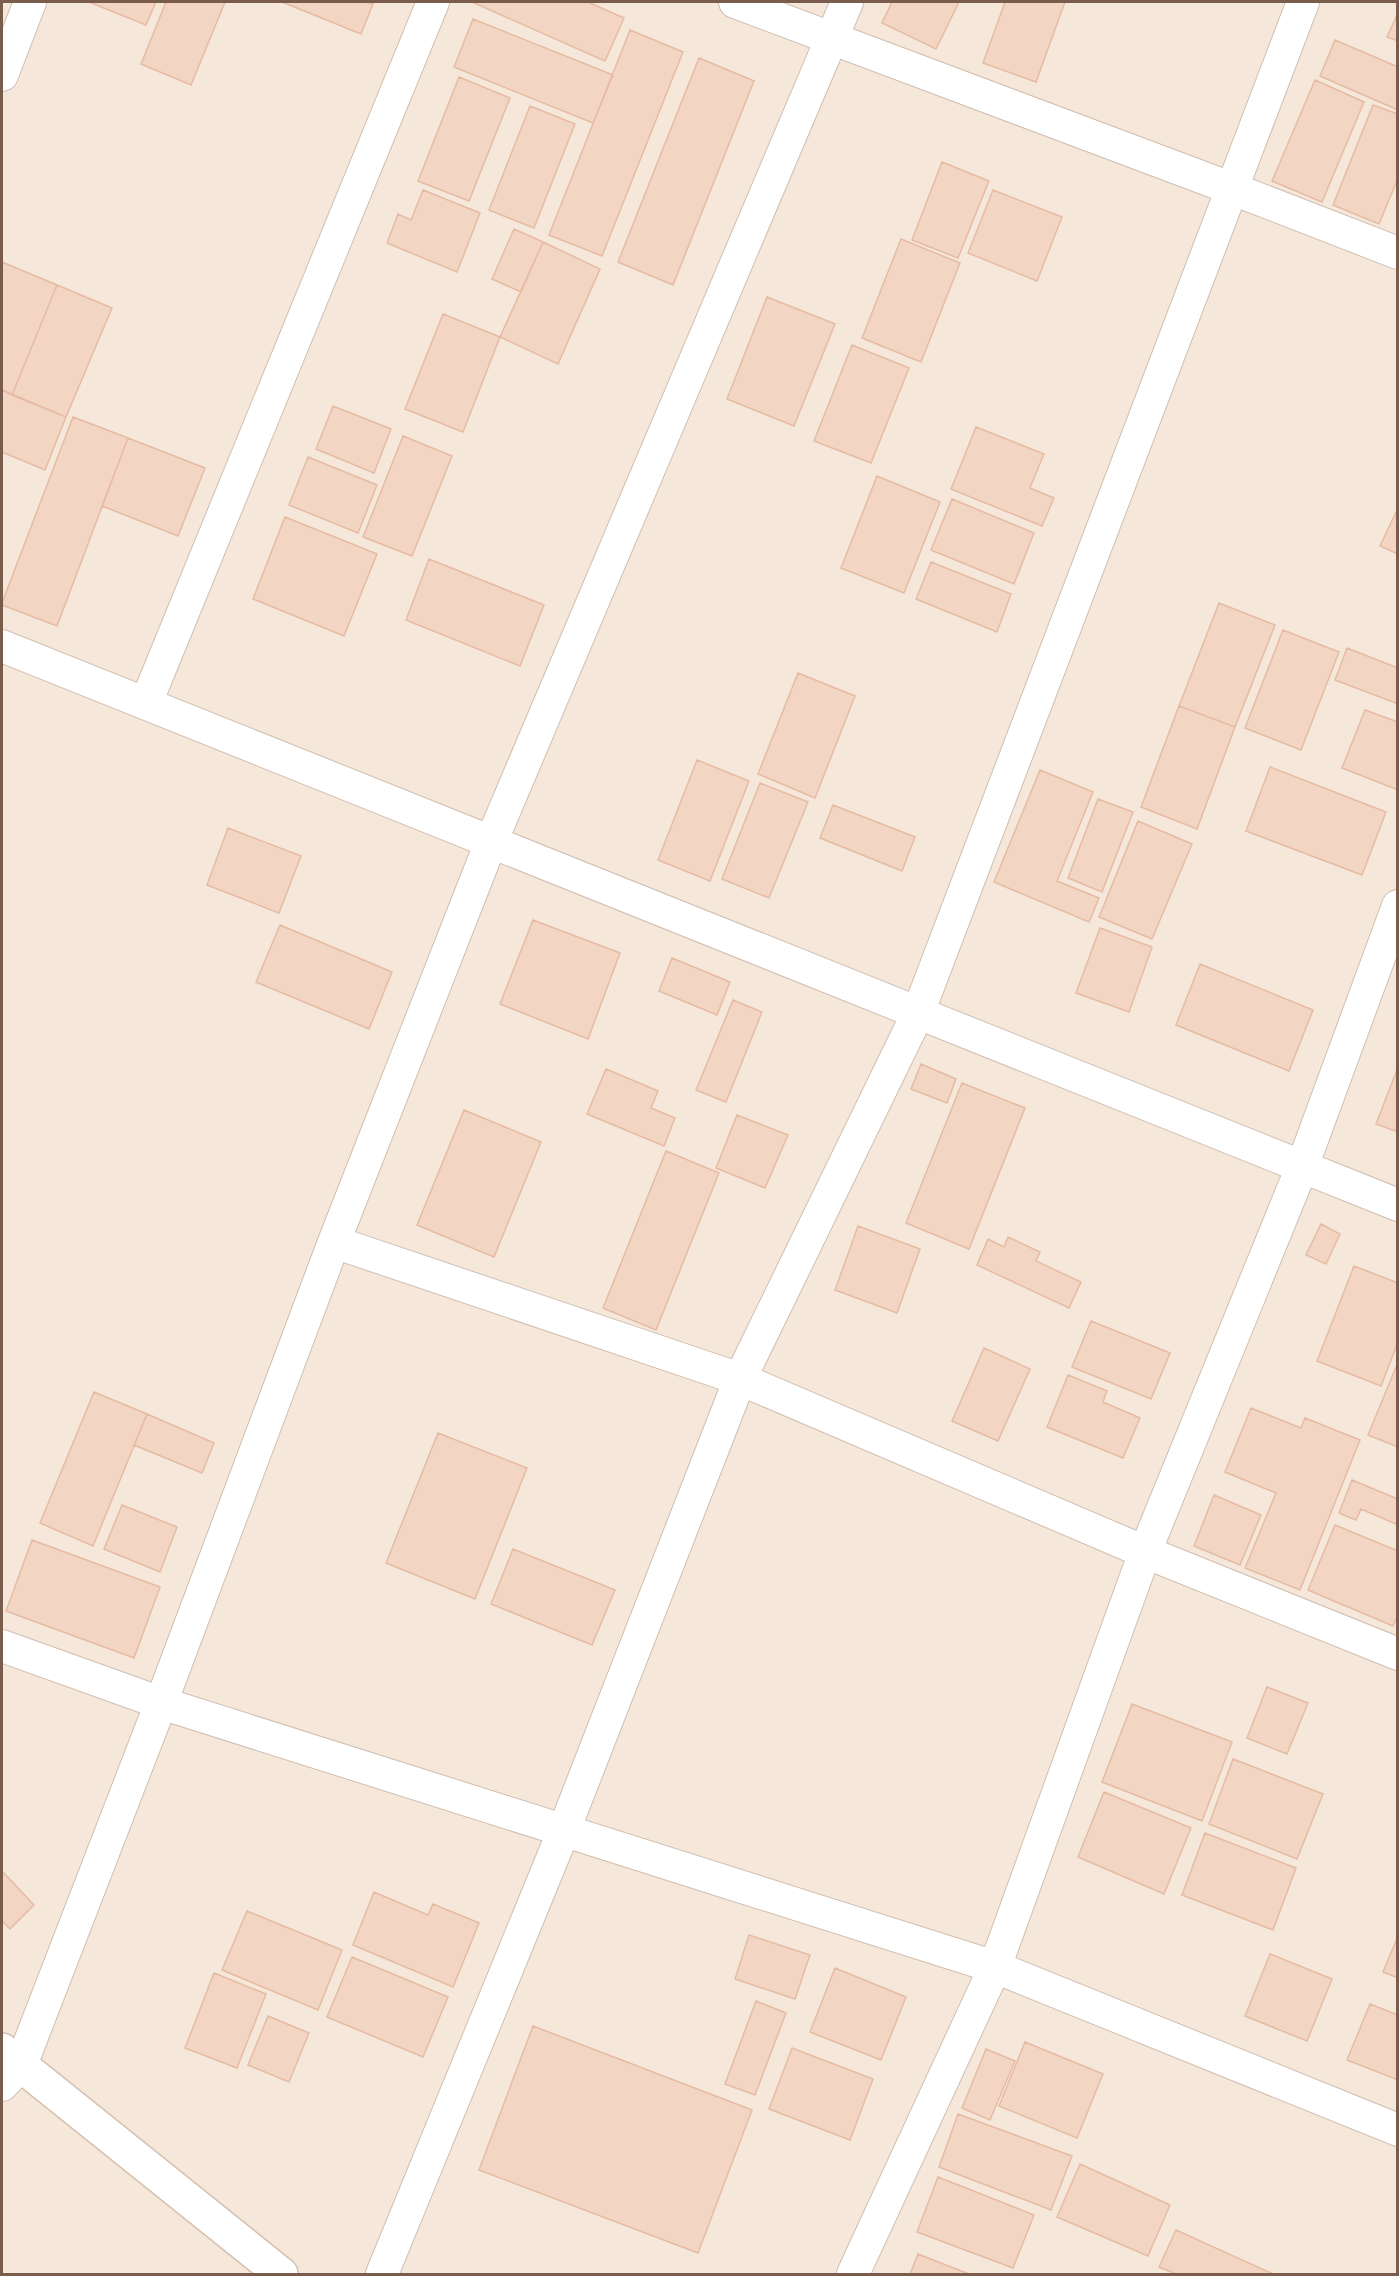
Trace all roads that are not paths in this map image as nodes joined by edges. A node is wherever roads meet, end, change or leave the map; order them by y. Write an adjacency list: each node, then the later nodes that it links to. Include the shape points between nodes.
1 (30, 2): 7 (street)
2 (432, 2): 11 (street)
3 (735, 2): 6 (street)
4 (847, 2): 6 (street)
5 (1303, 2): 8 (street)
6 (832, 38): 8 (street); 12 (street)
7 (2, 75)
8 (1233, 189): 9 (street); 14 (street)
9 (1398, 253)
10 (2, 645): 11 (street)
11 (146, 703): 12 (street)
12 (491, 842): 14 (street); 17 (street)
13 (1398, 906): 15 (street)
14 (918, 1013): 15 (street); 18 (street)
15 (1302, 1167): 16 (street); 19 (street)
16 (1398, 1205)
17 (334, 1242): 18 (street); 22 (street)
18 (740, 1379): 19 (street); 23 (street)
19 (1145, 1552): 21 (street); 24 (street)
20 (2, 1646): 22 (street)
21 (1398, 1654)
22 (161, 1703): 23 (street); 25 (street)
23 (564, 1830): 24 (street); 28 (street)
24 (995, 1967): 26 (street); 29 (street)
25 (8, 2067): 27 (street)
26 (1398, 2130)
27 (281, 2274)
28 (382, 2274)
29 (853, 2274)

